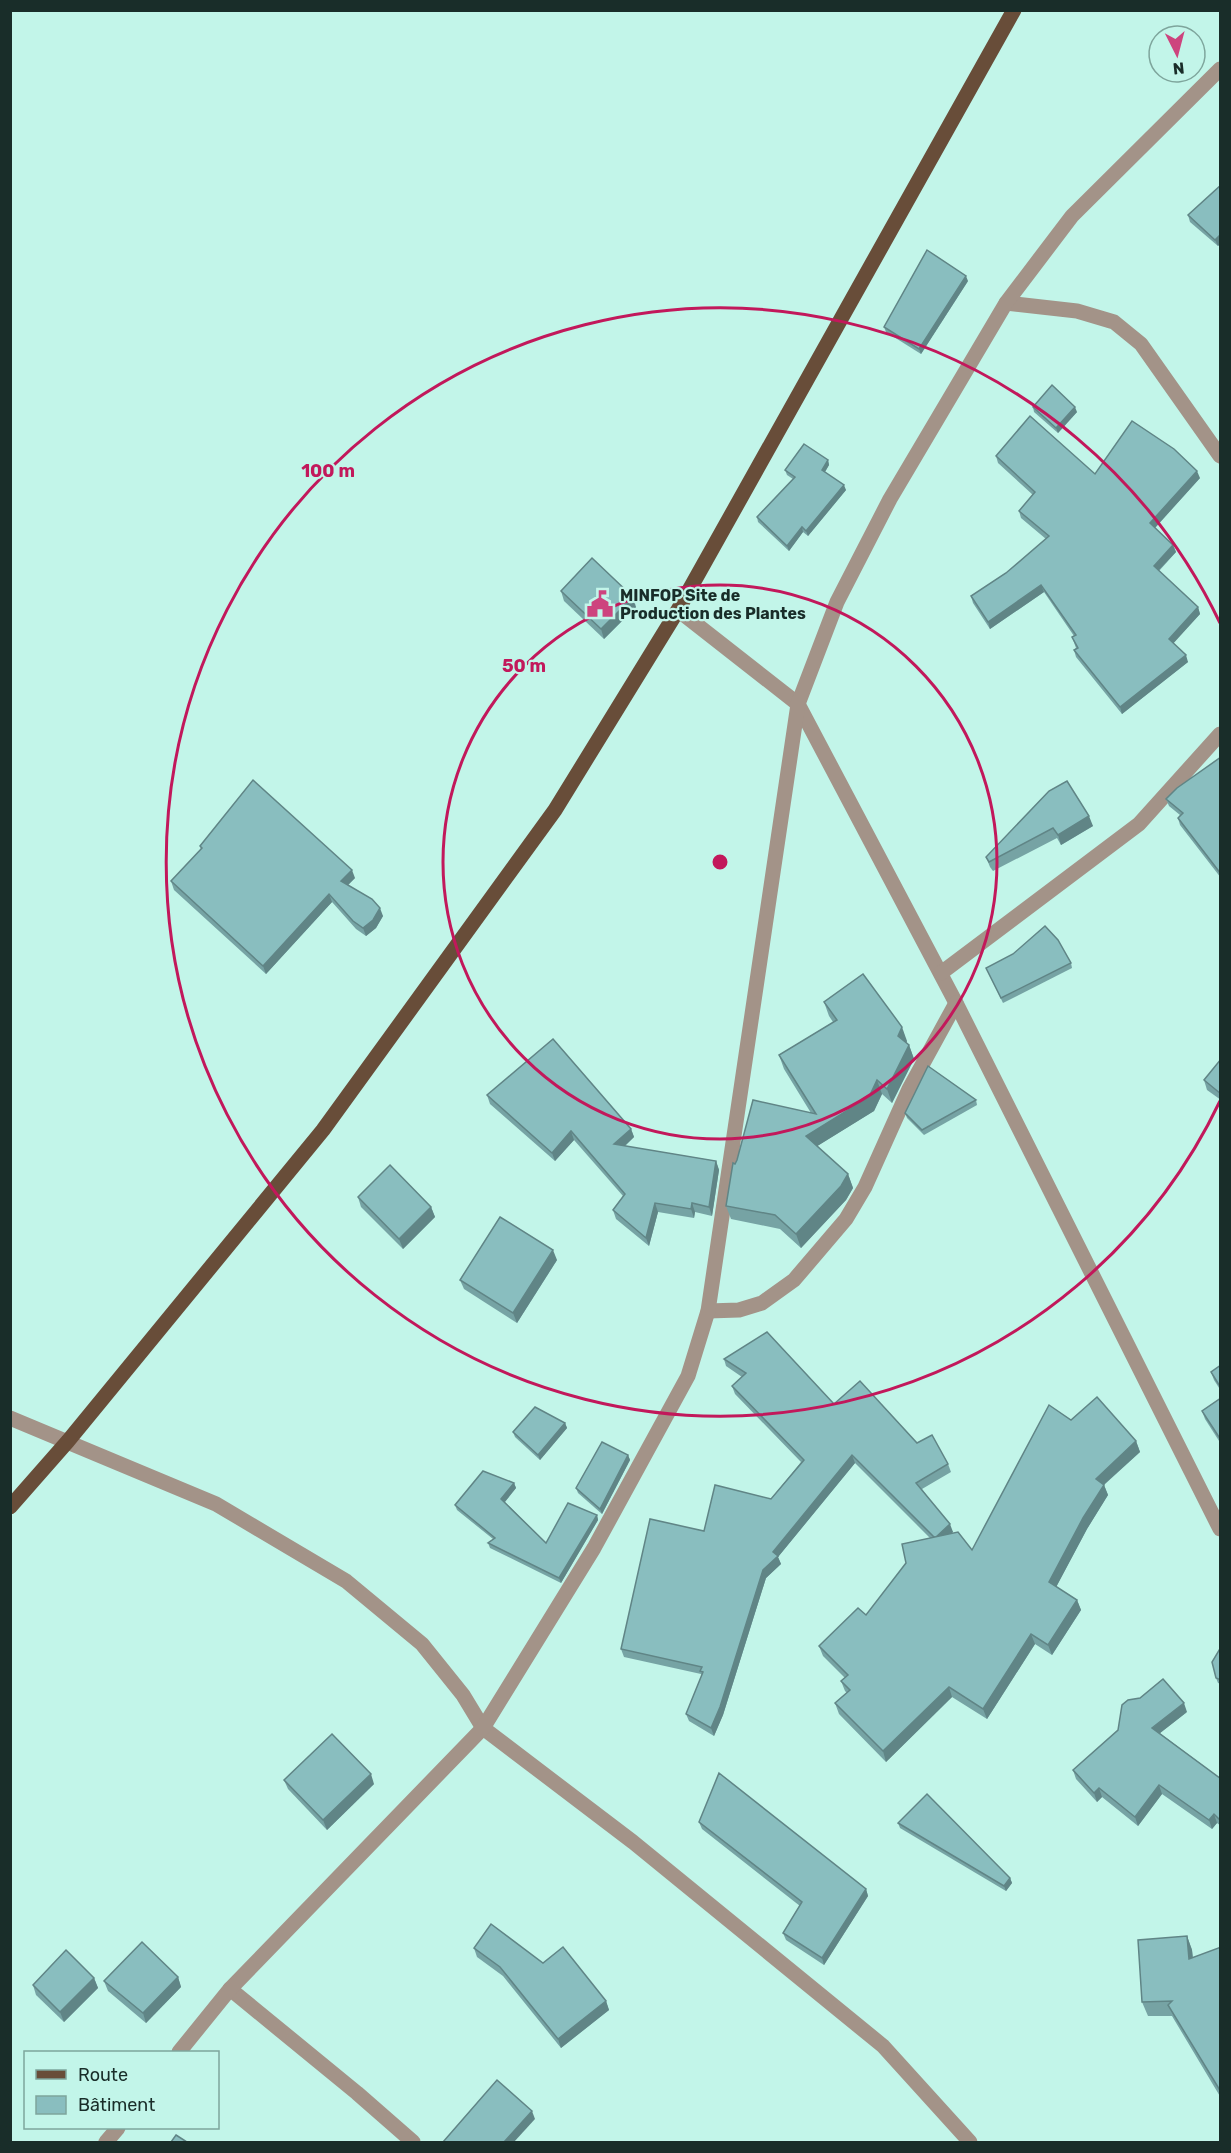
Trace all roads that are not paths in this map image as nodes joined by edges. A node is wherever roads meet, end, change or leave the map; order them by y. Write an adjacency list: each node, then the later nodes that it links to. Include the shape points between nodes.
1 (1014, 10): 5 (main road)
2 (1221, 69): 3 (street, via 1072,216)
3 (1006, 303): 4 (street, via 1077,311 1114,322 1141,344); 6 (street, via 885,510 837,602)
4 (1221, 456)
5 (678, 610): 6 (street); 12 (main road, via 555,810 323,1130)
6 (798, 704): 8 (street); 10 (street)
7 (1221, 734): 8 (street, via 1139,824)
8 (941, 973): 9 (street)
9 (956, 1003): 10 (street, via 846,1219 794,1280 762,1303 739,1310); 14 (street)
10 (708, 1311): 15 (street, via 688,1376 594,1548)
11 (10, 1418): 12 (street)
12 (68, 1441): 13 (main road); 15 (street, via 216,1504 346,1581 422,1644 463,1695)
13 (10, 1507)
14 (1221, 1529)
15 (483, 1728): 16 (street); 21 (street, via 633,1842 883,2046)
16 (230, 1989): 17 (street); 20 (street)
17 (179, 2051)
18 (116, 2129): 19 (street)
19 (106, 2142)
20 (413, 2142)
21 (970, 2142)

